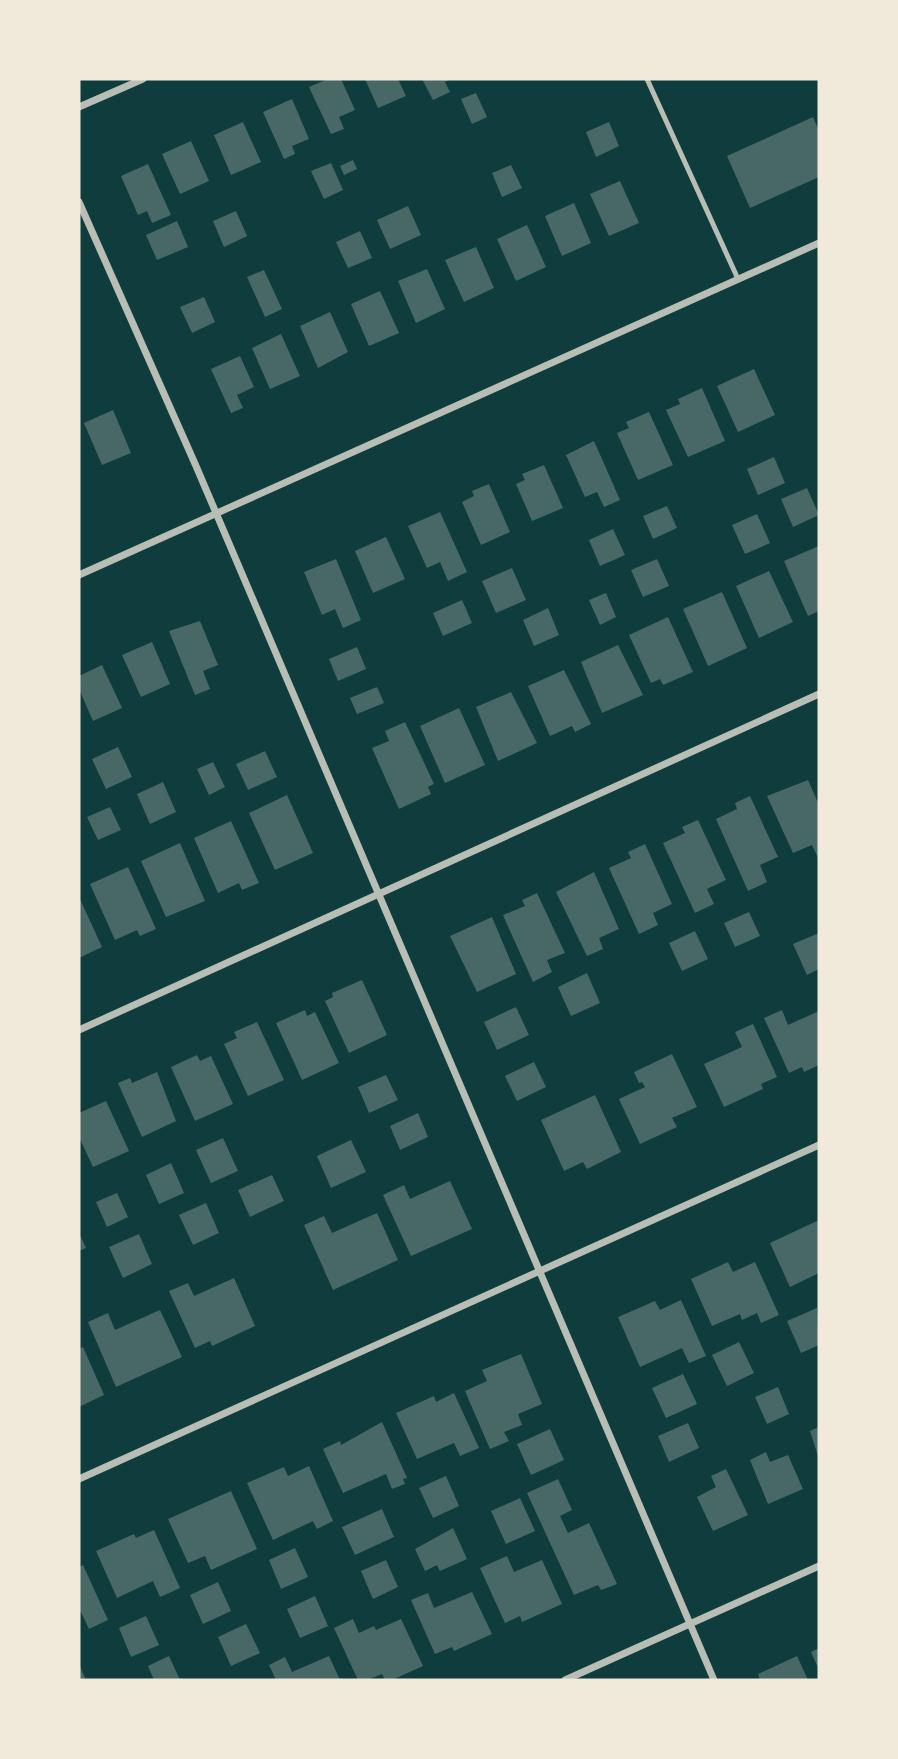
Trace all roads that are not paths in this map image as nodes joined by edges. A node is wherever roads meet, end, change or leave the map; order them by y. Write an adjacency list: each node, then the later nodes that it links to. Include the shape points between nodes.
1 (143, 79): 3 (street)
2 (647, 79): 6 (lane)
3 (79, 107)
4 (79, 202): 7 (street)
5 (819, 243): 6 (street)
6 (738, 279): 7 (street)
7 (216, 513): 8 (street); 10 (street)
8 (79, 575)
9 (819, 694): 10 (street)
10 (378, 895): 11 (street); 13 (street)
11 (79, 1030)
12 (819, 1145): 13 (street)
13 (539, 1272): 14 (street); 16 (street)
14 (79, 1479)
15 (819, 1566): 16 (street)
16 (689, 1624): 17 (street); 18 (street)
17 (565, 1680)
18 (714, 1680)

